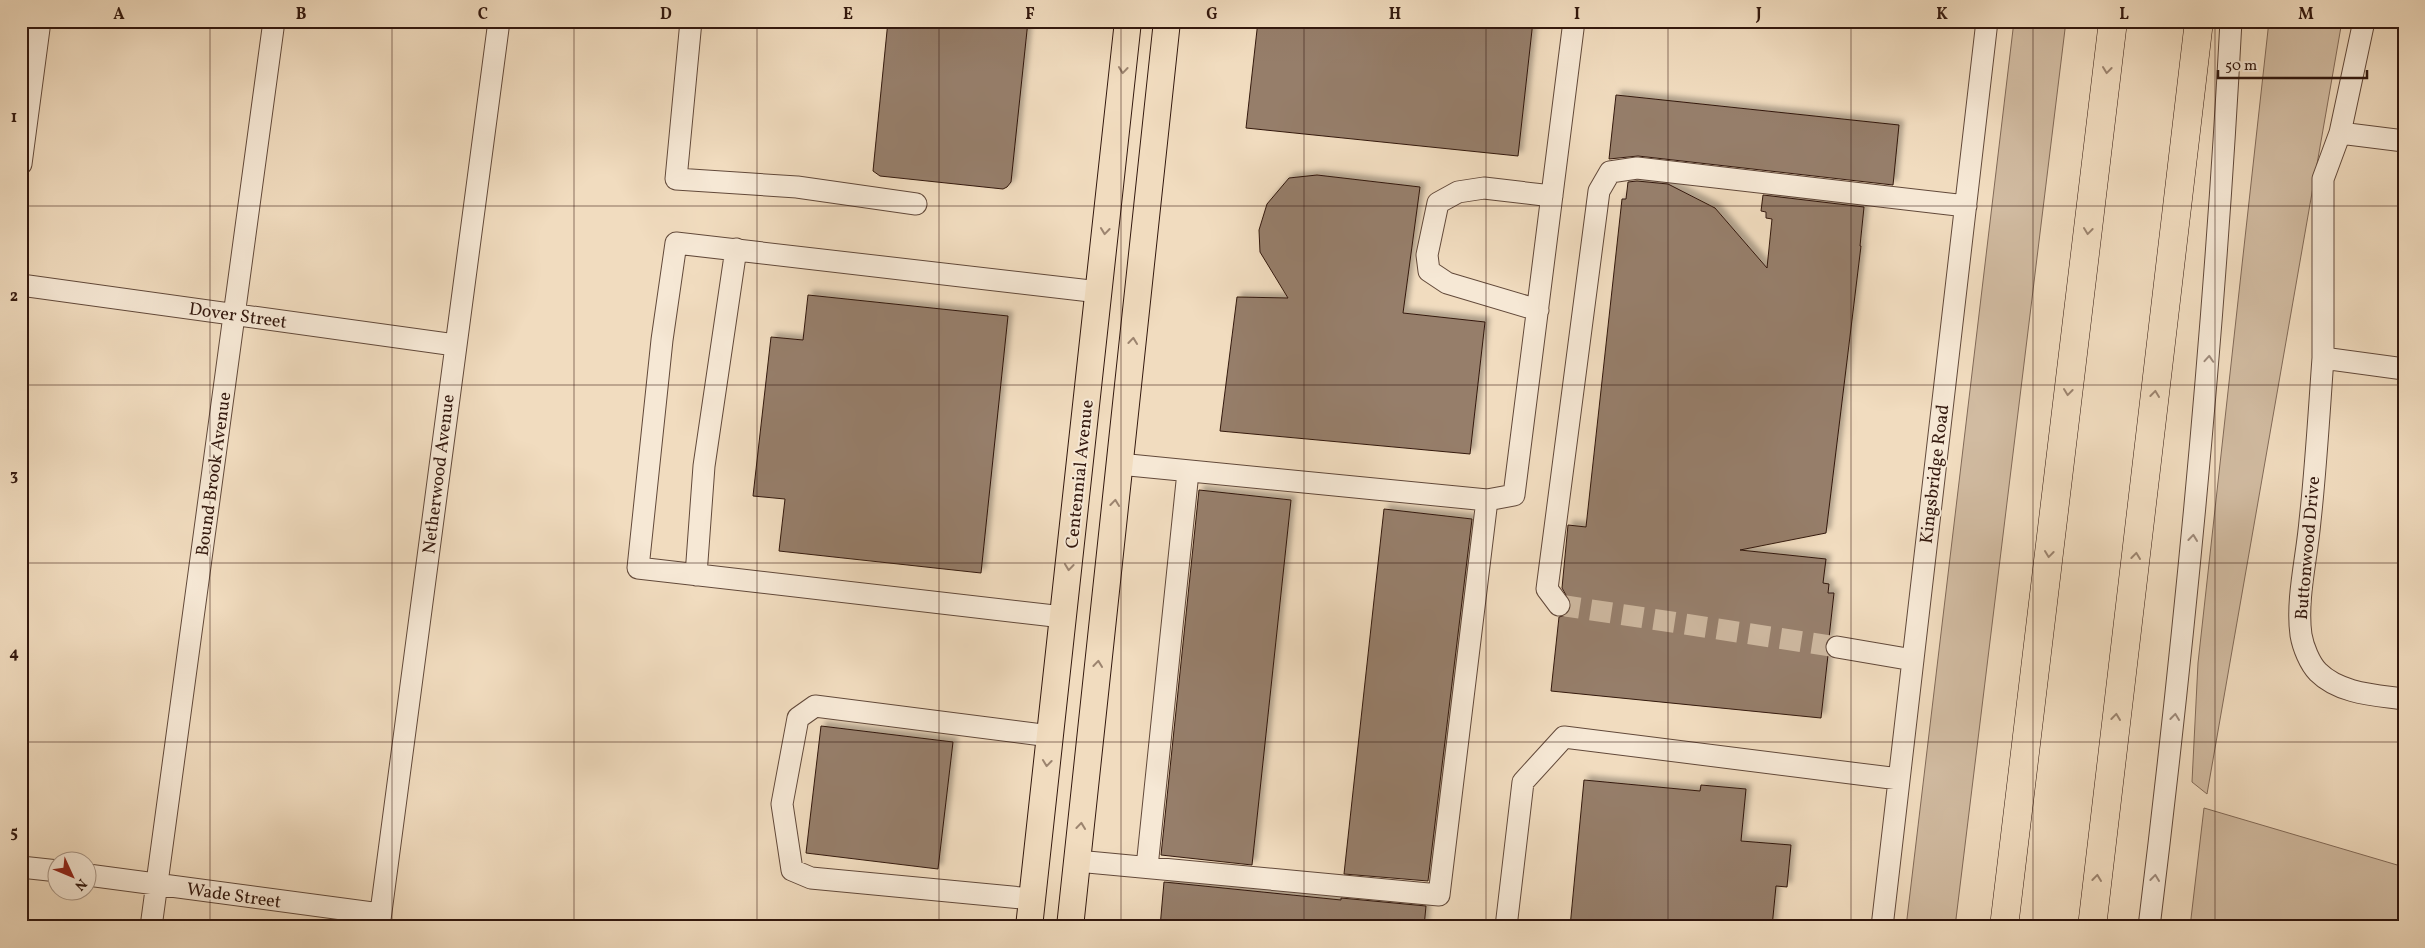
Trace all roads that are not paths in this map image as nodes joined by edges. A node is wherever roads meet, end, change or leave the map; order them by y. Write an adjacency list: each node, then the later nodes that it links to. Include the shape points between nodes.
1 (40, 21): 15 (street)
2 (274, 21): 23 (street, Bound Brook Avenue)
3 (499, 21): 24 (street, Netherwood Avenue)
4 (691, 21): 17 (street, via 676,179 796,187)
5 (1128, 21): 21 (main road, Centennial Avenue, one-way to 21)
6 (1167, 21): 27 (main road, one-way to 6)
7 (1574, 21): 16 (street)
8 (1987, 21): 18 (street, Kingsbridge Road)
9 (2112, 21): 51 (highway, one-way to 51)
10 (2199, 21): 52 (highway, one-way to 10)
11 (2231, 21): 53 (street, one-way to 11, via 2194,533)
12 (2364, 21): 13 (street, Buttonwood Drive)
13 (2340, 133): 14 (street); 25 (street, Buttonwood Drive, via 2323,179)
14 (2404, 141)
15 (21, 164)
16 (1552, 196): 22 (street); 22 (street, via 1484,188 1458,192 1438,203 1427,256 1429,271 1447,283)
17 (916, 204)
18 (1966, 206): 31 (street, via 1637,168 1610,172 1599,191 1547,589); 34 (street, Kingsbridge Road)
19 (736, 249): 21 (street); 30 (street, via 704,466); 30 (street, via 676,243 662,340 638,568)
20 (21, 284): 23 (street, Dover Street)
21 (1099, 292): 32 (main road, Centennial Avenue, one-way to 32)
22 (1538, 310): 29 (street, via 1514,495)
23 (234, 314): 24 (street, Dover Street); 43 (street, Bound Brook Avenue)
24 (455, 345): 45 (street, Netherwood Avenue)
25 (2323, 358): 26 (street); 35 (street, Buttonwood Drive, via 2300,616 2301,636 2308,656 2331,682 2363,694)
26 (2404, 369)
27 (1119, 464): 28 (street); 38 (main road, one-way to 27)
28 (1188, 472): 29 (street); 40 (street)
29 (1487, 500): 40 (street, via 1439,894)
30 (696, 574): 32 (street)
31 (1559, 605)
32 (1063, 617): 36 (main road, Centennial Avenue)
33 (1837, 647): 34 (street)
34 (1913, 660): 37 (street, Kingsbridge Road)
35 (2404, 699)
36 (1050, 736): 44 (main road, Centennial Avenue, one-way to 44); 44 (street, via 815,706 798,718 782,804 792,870 811,878)
37 (1899, 779): 49 (street, via 1564,737 1524,782); 50 (street, Kingsbridge Road)
38 (1077, 861): 40 (street); 48 (main road)
39 (21, 867): 41 (street)
40 (1147, 867)
41 (48, 871)
42 (98, 876): 43 (street, Wade Street)
43 (157, 884): 45 (street, Wade Street); 46 (street, Bound Brook Avenue)
44 (1032, 899): 47 (main road, Centennial Avenue)
45 (380, 920)
46 (151, 927)
47 (1029, 927)
48 (1070, 927)
49 (1506, 927)
50 (1882, 927)
51 (2004, 927)
52 (2092, 927)
53 (2148, 927)

